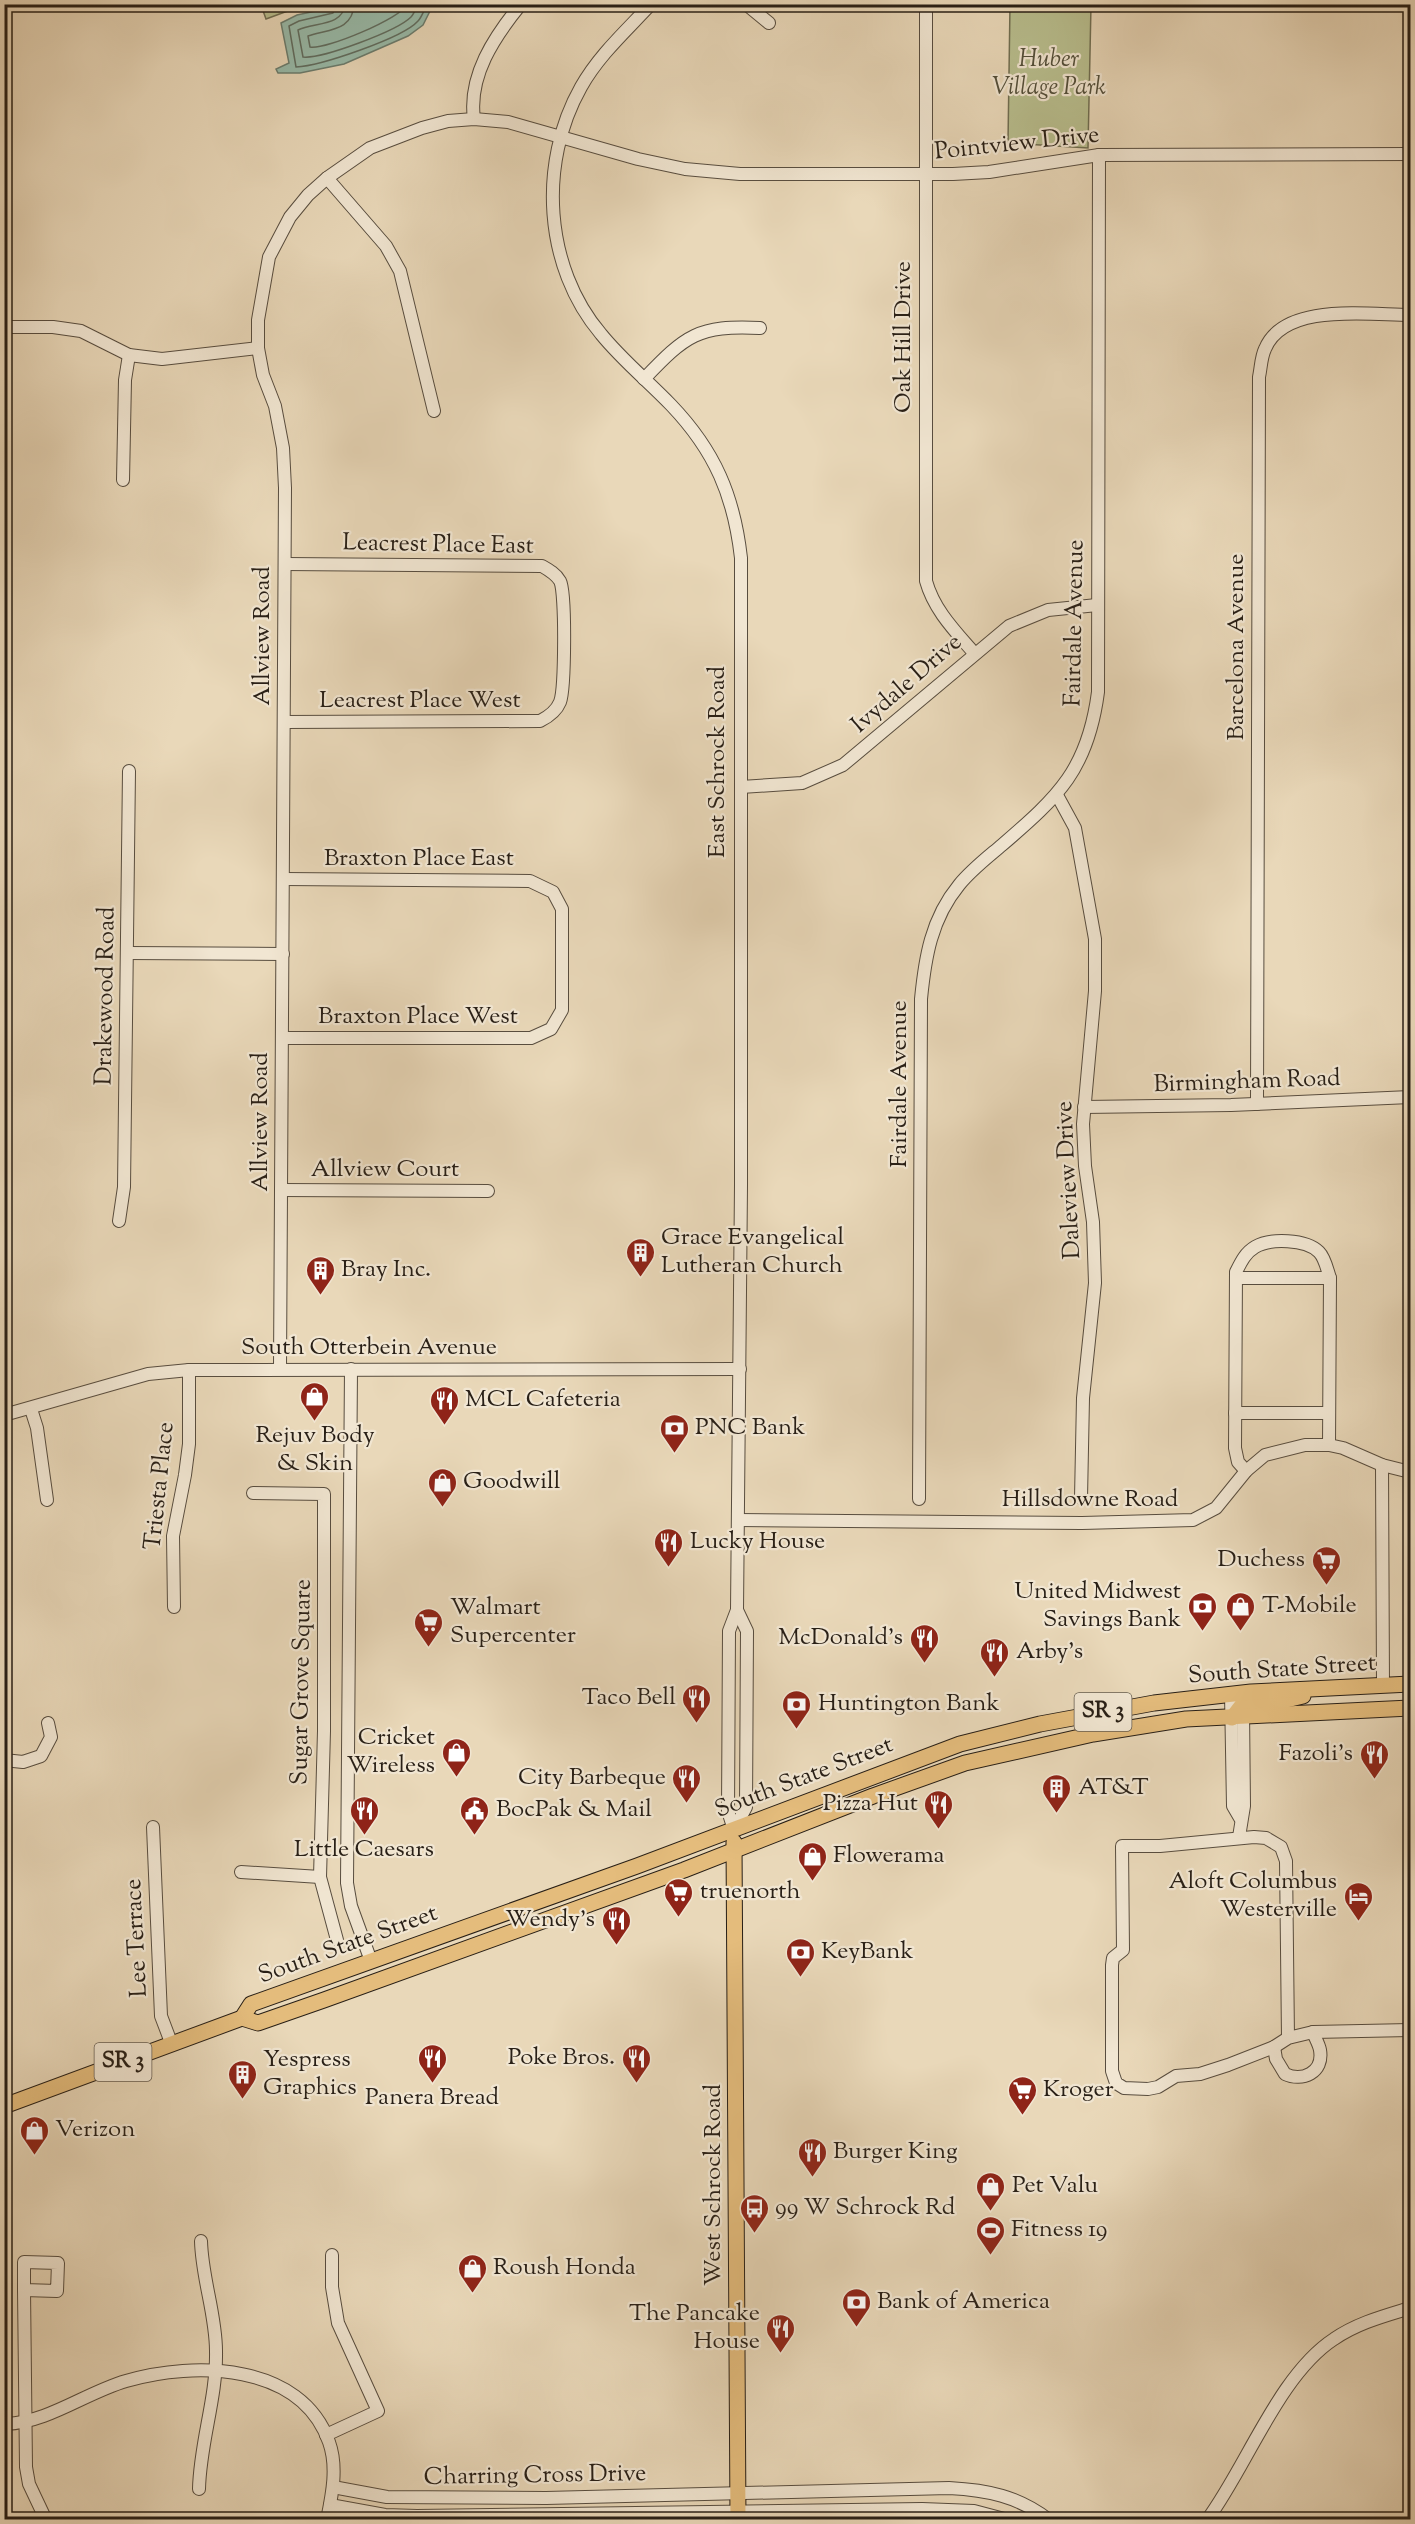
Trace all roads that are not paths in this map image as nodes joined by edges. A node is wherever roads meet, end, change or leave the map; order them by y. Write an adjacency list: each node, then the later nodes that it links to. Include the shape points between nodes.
1 (521, 4): 6 (street, via 476,77)
2 (746, 4): 5 (street)
3 (926, 4): 10 (street, Oak Hill Drive)
4 (648, 6): 7 (street, East Schrock Road, via 591,71)
5 (769, 23)
6 (474, 119): 7 (street, Allview Road, via 508,122); 11 (street, Allview Road, via 448,121 398,136 370,148)
7 (560, 136): 10 (street, Pointview Drive, via 685,169 740,174); 17 (street, East Schrock Road, via 552,190 563,265 584,310 600,333)
8 (1099, 154): 9 (street, Pointview Drive); 10 (street, Pointview Drive, via 989,172); 21 (street, Fairdale Avenue)
9 (1410, 154)
10 (926, 174): 23 (street, Oak Hill Drive, via 926,581 936,606)
11 (327, 178): 15 (street, Allview Road, via 290,217 270,257 258,320); 18 (street, via 386,246 400,271)
12 (1410, 315): 34 (street, Barcelona Avenue, via 1326,314 1293,321 1276,333 1265,349 1259,377)
13 (4, 327): 16 (street, via 81,331)
14 (760, 328): 17 (street, via 711,328 681,344)
15 (258, 348): 16 (street, via 162,359); 20 (street, Allview Road, via 283,448)
16 (129, 355): 19 (street)
17 (644, 379): 26 (street, East Schrock Road, via 705,445 734,512 741,558)
18 (434, 411)
19 (123, 480)
20 (285, 564): 22 (street, Leacrest Place East, via 542,567 561,581); 24 (street, Allview Road)
21 (1097, 605): 23 (street, Ivydale Drive, via 1048,610 1009,626); 27 (street, Fairdale Avenue, via 1098,692 1094,719 1075,770)
22 (563, 642): 24 (street, Leacrest Place West, via 563,692 559,706 540,721)
23 (974, 653): 26 (street, Ivydale Drive, via 843,765 802,783)
24 (284, 722): 28 (street, Allview Road)
25 (129, 771): 29 (street, Drakewood Road)
26 (741, 787): 43 (street, East Schrock Road)
27 (1057, 795): 35 (street, Daleview Drive, via 1075,828 1095,939 1095,991); 55 (street, Fairdale Avenue, via 959,885 938,919 925,960 921,999)
28 (284, 879): 30 (street, Allview Road); 31 (street, Braxton Place East, via 530,881 553,892 562,909 562,1010)
29 (128, 953): 30 (street); 38 (street, Drakewood Road, via 124,1187)
30 (283, 954): 32 (street, Allview Road)
31 (551, 1029): 32 (street, Braxton Place West, via 531,1038)
32 (282, 1038): 36 (street, Allview Road)
33 (1410, 1097): 34 (street, Birmingham Road)
34 (1257, 1104): 35 (street, Birmingham Road)
35 (1084, 1107): 54 (street, Daleview Drive, via 1095,1283 1083,1398)
36 (281, 1190): 37 (street, Allview Court); 41 (street, Allview Road)
37 (488, 1191)
38 (119, 1221)
39 (1236, 1278): 40 (street); 40 (street, via 1243,1256 1257,1245 1283,1241 1319,1252); 46 (street)
40 (1330, 1278): 47 (street)
41 (280, 1368): 42 (street, South Otterbein Avenue); 44 (street, South Otterbein Avenue)
42 (351, 1369): 43 (street, South Otterbein Avenue); 81 (street, via 347,1883)
43 (740, 1369): 57 (street, East Schrock Road)
44 (189, 1370): 45 (street, South Otterbein Avenue, via 147,1374); 58 (street, Triesta Place, via 188,1454 172,1536)
45 (31, 1408): 48 (street, South Otterbein Avenue); 56 (street)
46 (1235, 1413): 47 (street); 51 (street, via 1238,1462)
47 (1329, 1413): 49 (street)
48 (4, 1415)
49 (1329, 1445): 50 (street, Hillsdowne Road); 51 (street, Hillsdowne Road, via 1275,1451)
50 (1382, 1465): 52 (street, Hillsdowne Road); 61 (street)
51 (1246, 1471): 57 (street, Hillsdowne Road, via 1216,1508 1202,1517 1184,1521)
52 (1410, 1472)
53 (253, 1493): 77 (street, Sugar Grove Square, via 324,1494)
54 (1081, 1498)
55 (919, 1499)
56 (47, 1500)
57 (738, 1520): 59 (street, East Schrock Road)
58 (174, 1607)
59 (737, 1610): 73 (street, East Schrock Road, via 729,1631 728,1811); 73 (street, East Schrock Road, via 747,1631 746,1803)
60 (1410, 1684): 61 (main road, South State Street / SR 3)
61 (1383, 1685): 64 (main road, South State Street / SR 3, via 1322,1688)
62 (1185, 1700): 63 (main road, South State Street / SR 3); 64 (main road, South State Street / SR 3); 67 (main road, via 1177,1713 1155,1716)
63 (1146, 1704): 68 (main road, South State Street / SR 3); 69 (main road, via 1120,1720 994,1748)
64 (1238, 1705): 65 (main road, South State Street / SR 3); 67 (main road, South State Street / SR 3, via 1186,1719); 74 (street, via 1233,1806 1240,1818)
65 (1410, 1708)
66 (48, 1723): 70 (street, via 51,1737 41,1756 24,1762)
67 (1127, 1728): 69 (main road, South State Street / SR 3)
68 (976, 1740): 71 (main road, via 963,1757 901,1776); 73 (main road, South State Street / SR 3, via 890,1768)
69 (980, 1759): 71 (main road, South State Street / SR 3)
70 (4, 1760)
71 (873, 1796): 75 (main road, South State Street / SR 3)
72 (153, 1827): 90 (street, Lee Terrace, via 161,2016)
73 (734, 1830): 75 (main road, East Schrock Road); 78 (main road, via 724,1844 598,1893); 79 (main road, South State Street / SR 3)
74 (1239, 1837): 89 (street, via 1266,1838 1285,1853); 91 (street, via 1122,1846 1123,1950 1113,1958 1112,1965 1112,2077 1124,2088 1158,2087 1176,2076 1200,2074)
75 (735, 1851): 78 (main road, South State Street / SR 3); 103 (main road, West Schrock Road)
76 (241, 1872): 77 (street)
77 (320, 1877): 80 (street, Sugar Grove Square)
78 (588, 1903): 82 (main road, South State Street / SR 3)
79 (495, 1916): 81 (main road, South State Street / SR 3); 82 (main road, via 472,1935 386,1966)
80 (337, 1940)
81 (371, 1961): 83 (main road, South State Street / SR 3); 84 (main road, via 364,1974 309,1993)
82 (378, 1980): 84 (main road, South State Street / SR 3)
83 (302, 1986): 85 (main road, South State Street / SR 3, via 251,2004); 86 (main road, via 286,2000 259,2012)
84 (288, 2012): 86 (main road, South State Street / SR 3)
85 (242, 2018): 86 (main road, South State Street); 90 (main road, South State Street / SR 3)
86 (258, 2023)
87 (1410, 2030): 88 (street)
88 (1313, 2032): 89 (street); 91 (street, via 1320,2058 1308,2076 1285,2074)
89 (1288, 2038): 91 (street)
90 (172, 2045): 92 (main road, South State Street / SR 3)
91 (1274, 2047)
92 (4, 2106)
93 (201, 2241): 97 (street, via 204,2280 214,2319)
94 (332, 2255): 100 (street, via 338,2323 378,2411)
95 (24, 2290): 98 (street)
96 (1410, 2308): 112 (street, via 1368,2320 1332,2339 1299,2372)
97 (215, 2371): 98 (street, via 158,2374 124,2381); 100 (street, via 257,2378 291,2392 316,2414); 102 (street)
98 (24, 2423): 99 (street); 108 (street, via 29,2484)
99 (6, 2424)
100 (326, 2435): 101 (street)
101 (333, 2487): 104 (street, Charring Cross Drive, via 387,2497); 105 (street)
102 (199, 2489)
103 (738, 2494): 104 (street, Charring Cross Drive); 106 (main road, West Schrock Road); 111 (street, Charring Cross Drive, via 976,2489 1013,2497)
104 (569, 2498): 107 (street)
105 (330, 2505): 107 (street, Charring Cross Drive, via 385,2515); 109 (street)
106 (738, 2516): 107 (street, Charring Cross Drive); 110 (street, Charring Cross Drive, via 922,2509 974,2511)
107 (569, 2517)
108 (46, 2520)
109 (327, 2520)
110 (1008, 2520)
111 (1049, 2520)
112 (1207, 2520)

